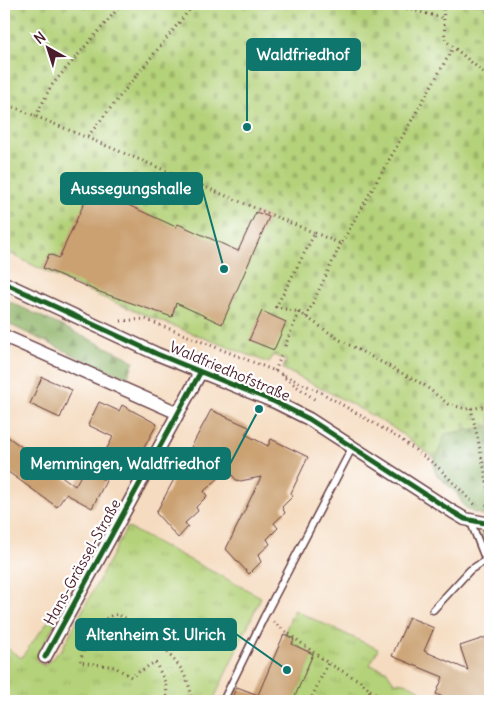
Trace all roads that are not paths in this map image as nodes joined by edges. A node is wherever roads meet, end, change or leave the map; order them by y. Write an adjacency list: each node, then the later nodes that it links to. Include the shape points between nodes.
1 (4, 283): 3 (street, Waldfriedhofstraße)
2 (4, 336): 4 (street)
3 (200, 373): 4 (street, Hans-Grässel-Straße); 5 (street, Waldfriedhofstraße, via 274,402)
4 (178, 413): 11 (street, Hans-Grässel-Straße)
5 (353, 446): 6 (street, Waldfriedhofstraße); 12 (lane)
6 (470, 520): 7 (street, Waldfriedhofstraße); 8 (lane)
7 (490, 524)
8 (486, 560): 9 (lane); 10 (lane, via 470,570)
9 (490, 571)
10 (433, 610)
11 (45, 657)
12 (223, 701)

